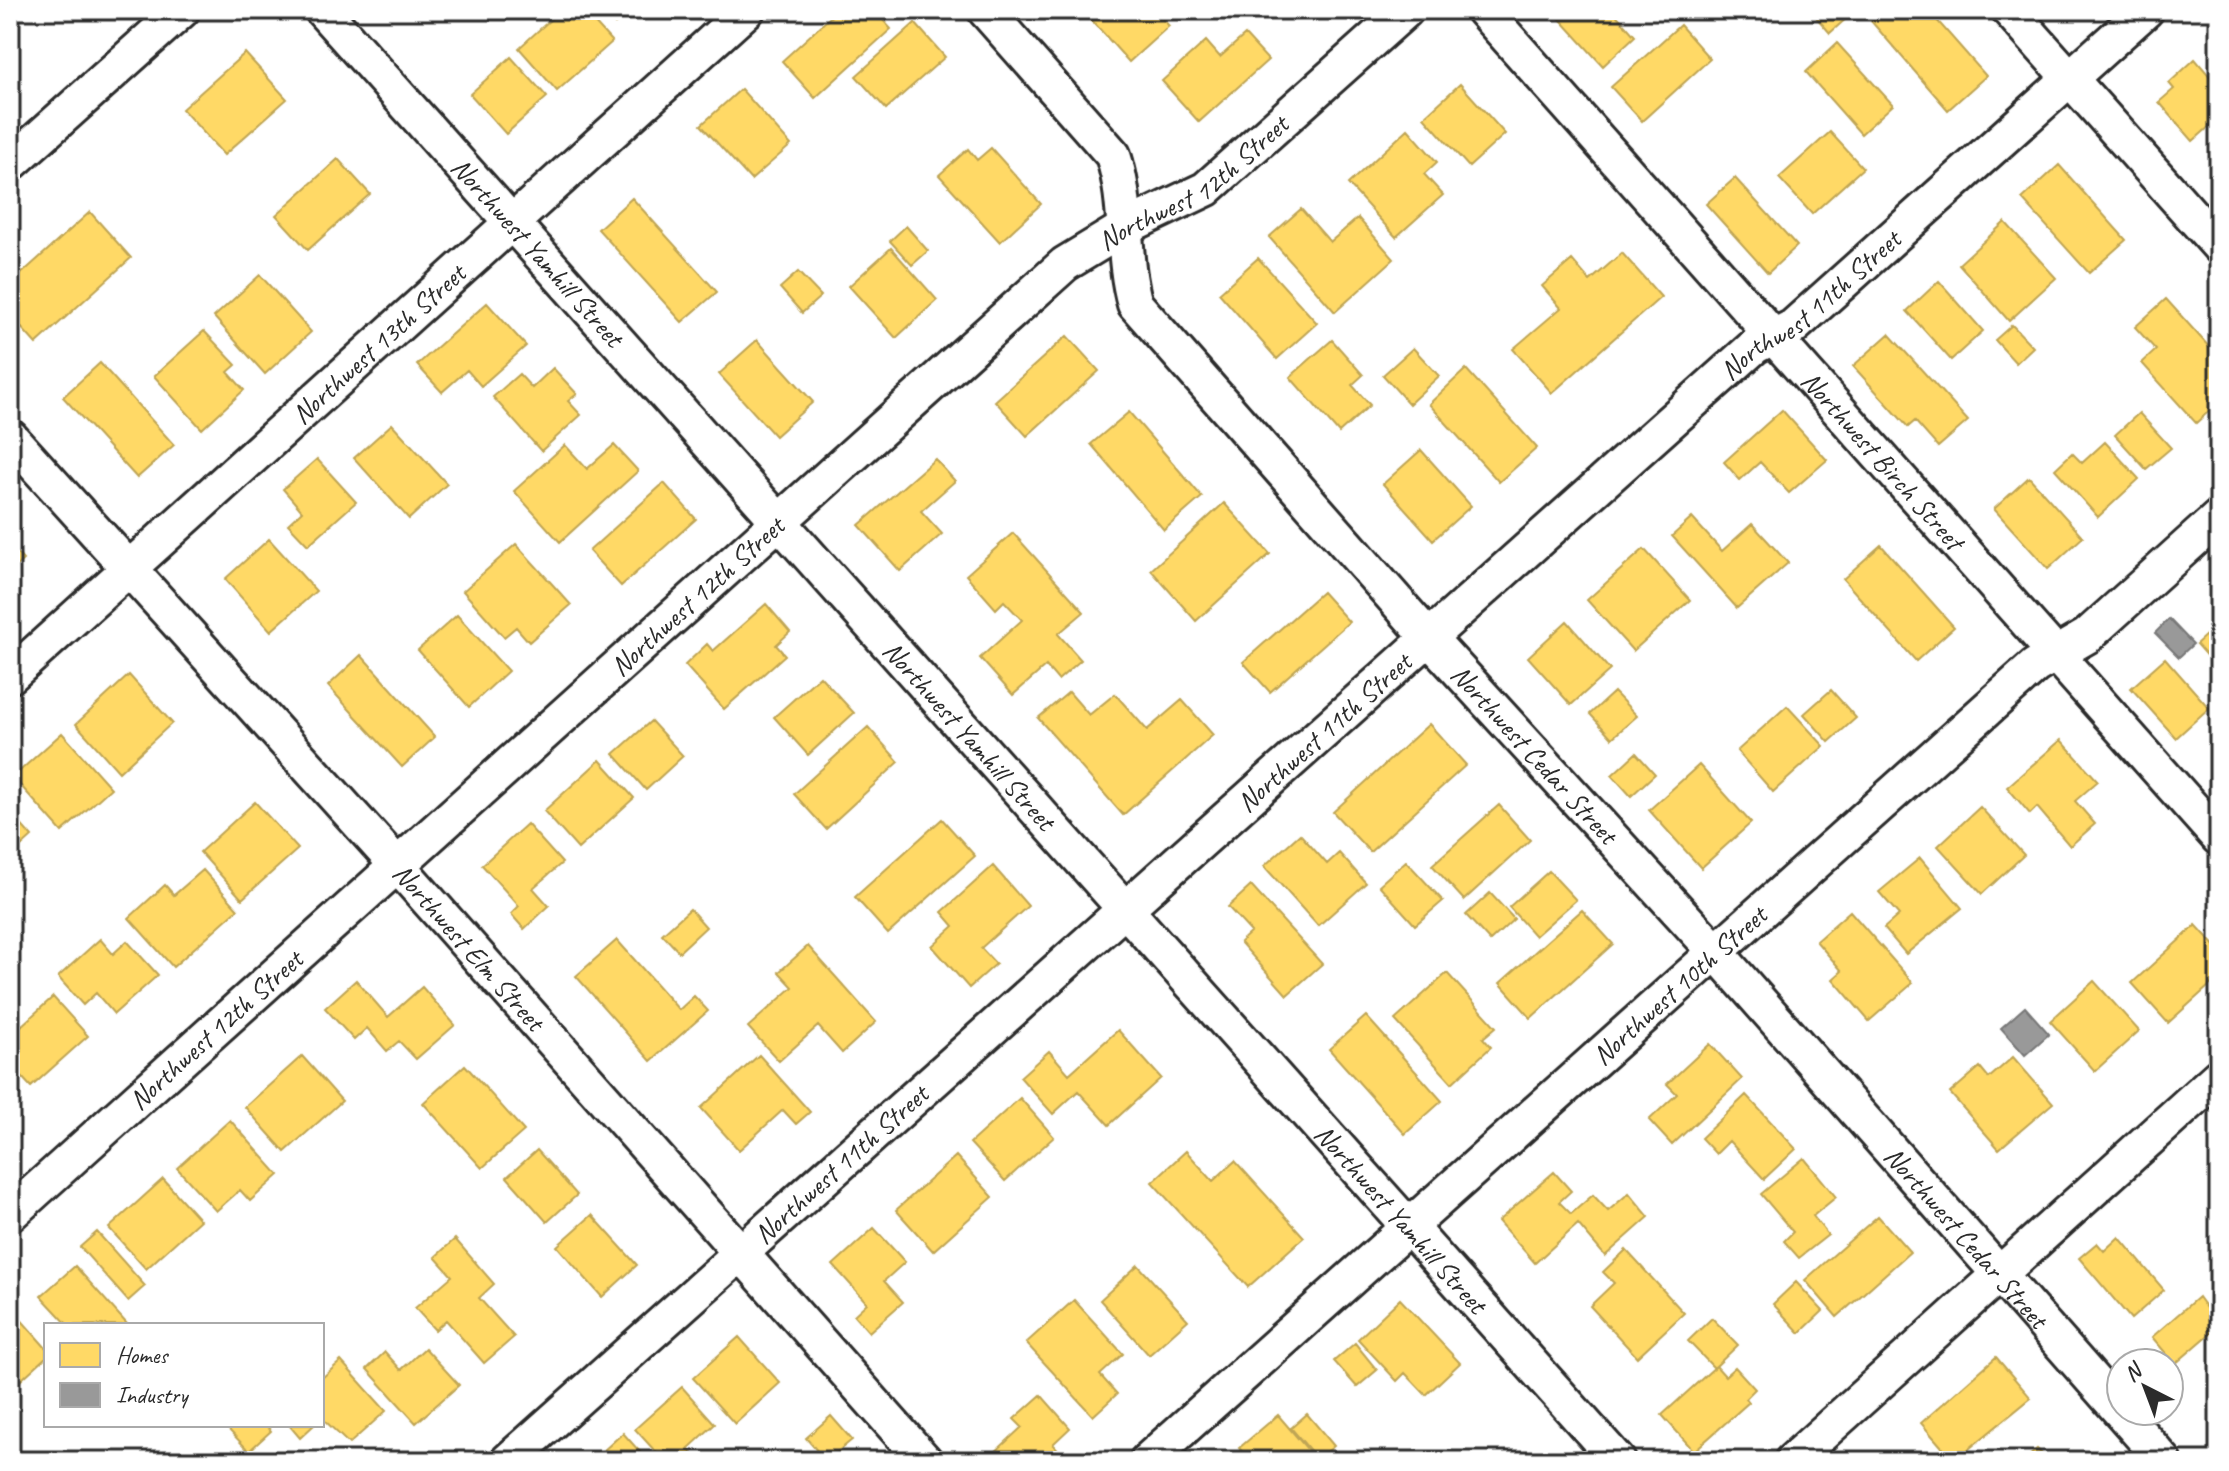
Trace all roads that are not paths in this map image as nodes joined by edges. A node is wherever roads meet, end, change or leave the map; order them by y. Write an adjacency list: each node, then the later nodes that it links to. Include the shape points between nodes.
1 (182, 10): 10 (street)
2 (322, 10): 11 (street, Northwest Yamhill Street)
3 (747, 10): 11 (street, Northwest 13th Street)
4 (985, 10): 12 (street, Northwest Cedar Street, via 1113,155)
5 (1406, 10): 12 (street, Northwest 12th Street, via 1206,189)
6 (1483, 10): 14 (street, Northwest Birch Street)
7 (2009, 10): 9 (street)
8 (2146, 10): 9 (street, Northwest 11th Street)
9 (2070, 78): 13 (street); 14 (street, Northwest 11th Street, via 1793,327)
10 (10, 164)
11 (511, 223): 17 (street, Northwest Yamhill Street); 18 (street, Northwest 13th Street)
12 (1126, 227): 17 (street, Northwest 12th Street, via 1065,264); 19 (street, Northwest Cedar Street, via 1127,275 1135,304)
13 (2219, 246)
14 (1773, 335): 19 (street, Northwest 11th Street); 20 (street, Northwest Birch Street)
15 (10, 437): 18 (street, Northwest Elm Street)
16 (2219, 517): 20 (street, Northwest 10th Street, via 2087,636)
17 (779, 521): 23 (street, Northwest 12th Street); 24 (street, Northwest Yamhill Street)
18 (129, 569): 21 (street, Northwest 13th Street); 23 (street, Northwest Elm Street)
19 (1429, 638): 24 (street, Northwest 11th Street); 25 (street, Northwest Cedar Street)
20 (2056, 654): 22 (street, Northwest Birch Street); 25 (street, Northwest 10th Street, via 2035,666)
21 (10, 676)
22 (2219, 838)
23 (397, 865): 27 (street, Northwest 12th Street); 29 (street, Northwest Elm Street)
24 (1124, 909): 28 (street, Northwest Yamhill Street); 29 (street, Northwest 11th Street)
25 (1715, 951): 28 (street, Northwest 10th Street); 30 (street, Northwest Cedar Street)
26 (2219, 1076): 30 (street)
27 (10, 1214)
28 (1410, 1228): 33 (street, Northwest 10th Street); 34 (street, Northwest Yamhill Street)
29 (740, 1255): 31 (street, Northwest 11th Street); 32 (street, Northwest Elm Street)
30 (1998, 1275): 35 (street); 36 (street, Northwest Cedar Street)
31 (508, 1461)
32 (925, 1461)
33 (1147, 1461)
34 (1618, 1461)
35 (1792, 1461)
36 (2164, 1461)

